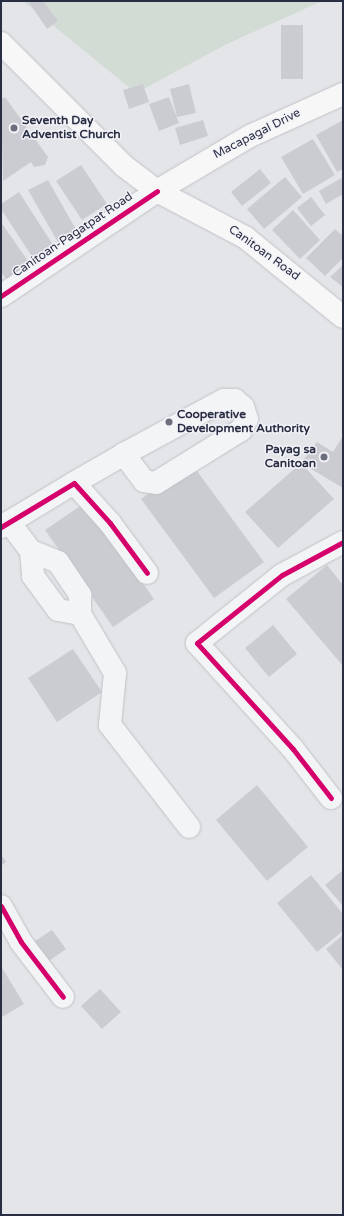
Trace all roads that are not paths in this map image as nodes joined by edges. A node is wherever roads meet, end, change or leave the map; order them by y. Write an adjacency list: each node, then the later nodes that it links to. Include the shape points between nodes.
1 (1, 43): 3 (main road, Canitoan Road, via 124,166)
2 (343, 94): 3 (main road, Macapagal Drive, via 250,136)
3 (165, 186): 4 (street, Canitoan-Pagatpat Road); 5 (main road, Canitoan Road, via 246,238)
4 (1, 296)
5 (343, 317)
6 (124, 454): 6 (street, via 144,481 156,483 241,430 247,419 243,407 235,400 224,400); 7 (street)
7 (74, 483): 8 (street); 10 (street, via 110,523)
8 (5, 524): 12 (street, via 31,551 33,576 58,610 80,614 115,673 110,725)
9 (343, 542): 11 (street, via 282,575 197,643 293,749)
10 (147, 573)
11 (331, 798)
12 (189, 826)
13 (1, 906): 14 (street, via 21,942)
14 (63, 997)

